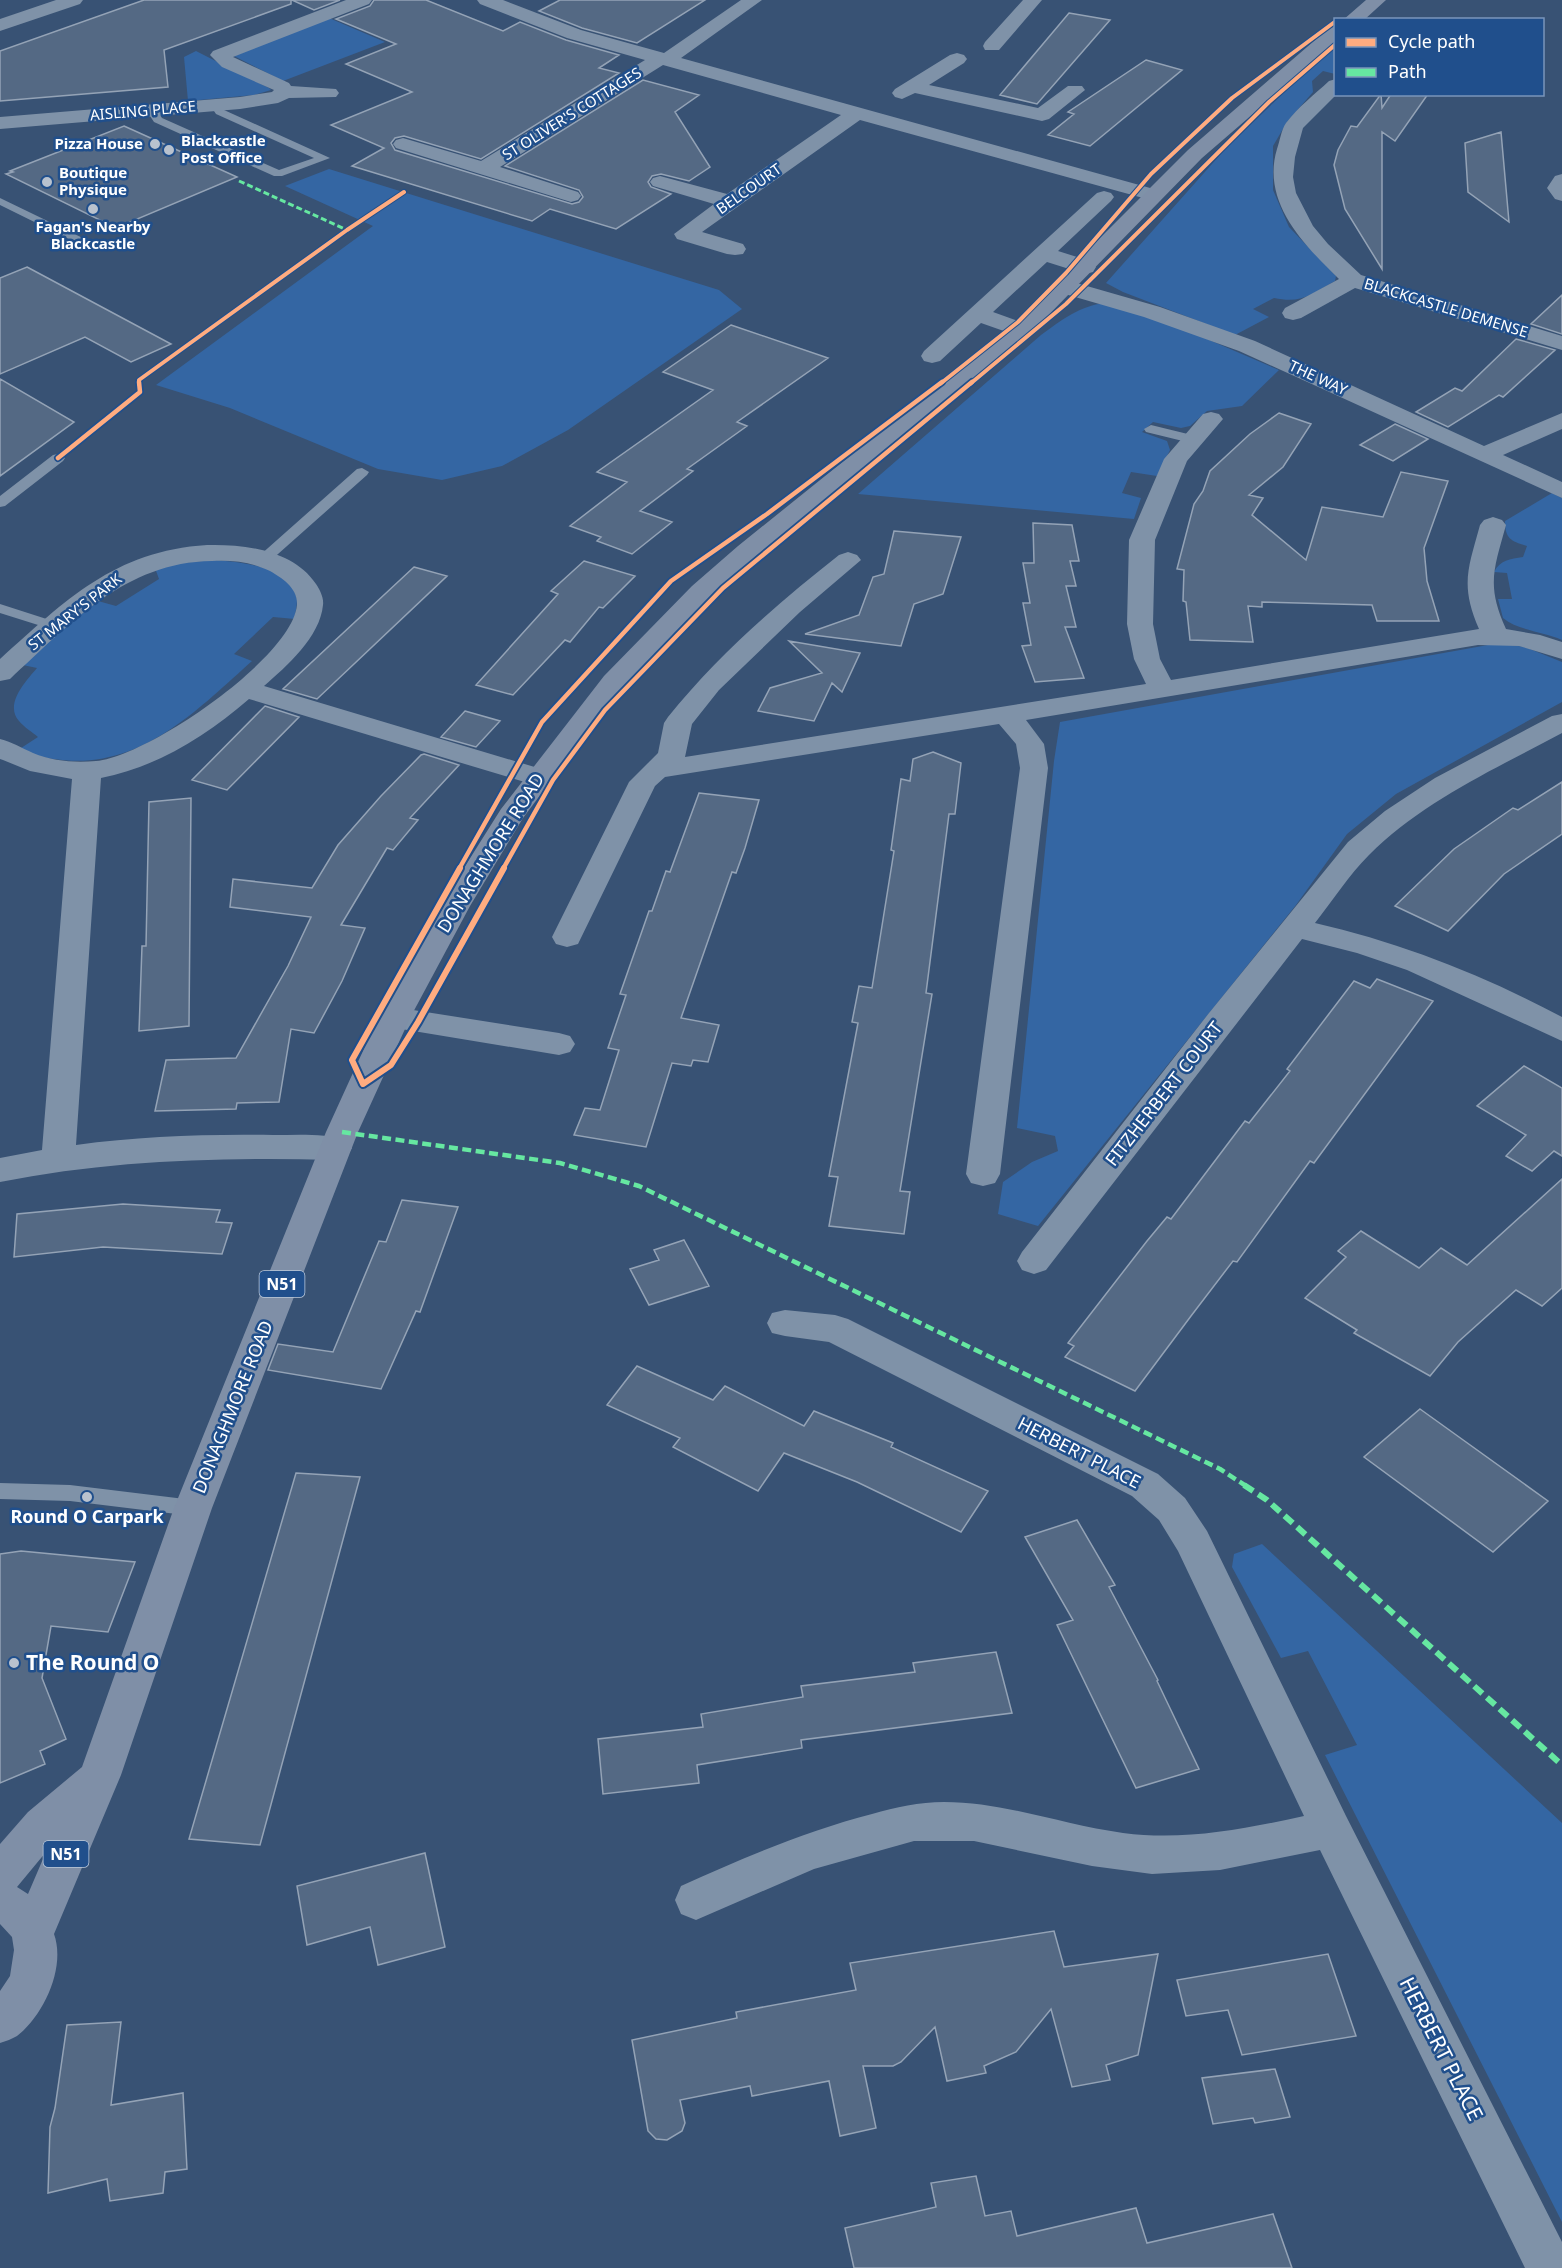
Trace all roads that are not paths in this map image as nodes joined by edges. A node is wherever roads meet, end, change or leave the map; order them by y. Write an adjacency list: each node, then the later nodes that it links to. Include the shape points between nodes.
1 (74, 0): 8 (street)
2 (363, 0): 16 (street, via 220,55 282,87)
3 (486, 0): 11 (street, via 574,34)
4 (753, 0): 11 (street, ST OLIVER'S COTTAGES)
5 (1033, 0): 10 (street)
6 (1377, 0): 7 (main road)
7 (1354, 18)
8 (0, 25)
9 (1334, 33): 28 (main road, DONAGHMORE ROAD / N51, via 1195,154)
10 (992, 46)
11 (663, 59): 21 (street); 25 (street, ST OLIVER'S COTTAGES)
12 (957, 59): 14 (street, BELCOURT)
13 (1334, 86): 38 (street, BLACKCASTLE DEMENSE, via 1294,126 1283,177 1286,193 1303,228)
14 (912, 87): 20 (street); 21 (street, BELCOURT)
15 (1075, 90): 20 (street, via 1042,115)
16 (284, 92): 17 (street, AISLING PLACE); 18 (street, AISLING PLACE, via 265,100)
17 (329, 93)
18 (215, 105): 19 (street, AISLING PLACE); 19 (lane, via 220,112 324,158 278,174 158,120)
19 (151, 110): 22 (street, AISLING PLACE)
20 (1033, 114): 23 (street)
21 (860, 115): 28 (street); 33 (street, BELCOURT)
22 (0, 123)
23 (1012, 131)
24 (403, 144): 25 (street)
25 (483, 169): 30 (street)
26 (1562, 180): 29 (street, via 1557,189)
27 (660, 182): 33 (street)
28 (1154, 195): 37 (main road, DONAGHMORE ROAD / N51)
29 (1562, 195)
30 (571, 196)
31 (1104, 197): 36 (street)
32 (0, 201): 34 (lane)
33 (730, 202): 35 (street, BELCOURT, via 685,234)
34 (87, 244)
35 (735, 249)
36 (1042, 254): 37 (street); 41 (street)
37 (1086, 267): 39 (main road, DONAGHMORE ROAD / N51)
38 (1353, 280): 40 (street); 43 (street, BLACKCASTLE DEMENSE)
39 (1066, 287): 42 (main road, DONAGHMORE ROAD / N51); 49 (street, THE WAY, via 1247,346)
40 (1293, 313)
41 (977, 314): 42 (street); 44 (street)
42 (1021, 330): 69 (main road, DONAGHMORE ROAD / N51, via 701,592 614,682)
43 (1562, 343)
44 (932, 356)
45 (1211, 418): 48 (street)
46 (1562, 420): 49 (street)
47 (1151, 429): 48 (lane)
48 (1191, 439): 63 (street, via 1176,459 1142,540 1140,624 1147,659)
49 (1483, 454): 52 (street, THE WAY)
50 (58, 458): 53 (lane)
51 (362, 472): 55 (lane)
52 (1562, 491)
53 (0, 503)
54 (1493, 525): 59 (street, via 1479,577 1485,612)
55 (264, 559): 58 (street, ST MARY'S PARK, via 243,554 164,558 111,581); 62 (street, ST MARY'S PARK, via 297,577 307,590 310,604 301,630 290,646)
56 (848, 560): 67 (street, via 791,606 710,684 678,723 672,756)
57 (0, 608): 58 (lane)
58 (54, 626): 61 (street, ST MARY'S PARK)
59 (1495, 635): 60 (street, via 1543,642); 63 (street)
60 (1562, 651)
61 (0, 673)
62 (244, 689): 68 (street, ST MARY'S PARK, via 180,737 113,767); 69 (street)
63 (1162, 690): 64 (street)
64 (1005, 715): 67 (street); 78 (street, via 1025,734 1034,754 1034,768)
65 (1562, 722): 70 (street, FITZHERBERT COURT, via 1445,784 1395,817 1358,849)
66 (0, 747): 68 (street, ST MARY'S PARK, via 46,767)
67 (658, 770): 71 (street, via 643,782)
68 (87, 771): 76 (street)
69 (538, 777): 72 (main road, DONAGHMORE ROAD / N51, via 455,906)
70 (1296, 928): 73 (street, via 1369,946 1487,992); 79 (street, FITZHERBERT COURT)
71 (567, 937)
72 (394, 1018): 74 (street); 75 (main road, DONAGHMORE ROAD / N51)
73 (1562, 1030)
74 (559, 1044)
75 (335, 1148): 76 (street, via 135,1150); 82 (main road, DONAGHMORE ROAD / N51)
76 (57, 1158): 77 (street)
77 (0, 1170)
78 (983, 1174)
79 (1034, 1261)
80 (785, 1323): 84 (street, HERBERT PLACE, via 835,1329 1145,1485 1172,1509 1193,1542)
81 (0, 1491): 82 (lane, via 70,1493)
82 (193, 1508): 83 (main road, DONAGHMORE ROAD / N51)
83 (100, 1775): 85 (main road, DONAGHMORE ROAD / N51, via 43,1825); 88 (main road, DONAGHMORE ROAD / N51)
84 (1331, 1829): 87 (street, via 1223,1851 1153,1855 1095,1848 970,1822 914,1822 841,1840 771,1865); 90 (street, HERBERT PLACE)
85 (0, 1875)
86 (0, 1900): 88 (main road, via 22,1915)
87 (696, 1900)
88 (33, 1932): 89 (main road, N51, via 36,1964 30,1983 21,2000)
89 (0, 2022)
90 (1550, 2268)

